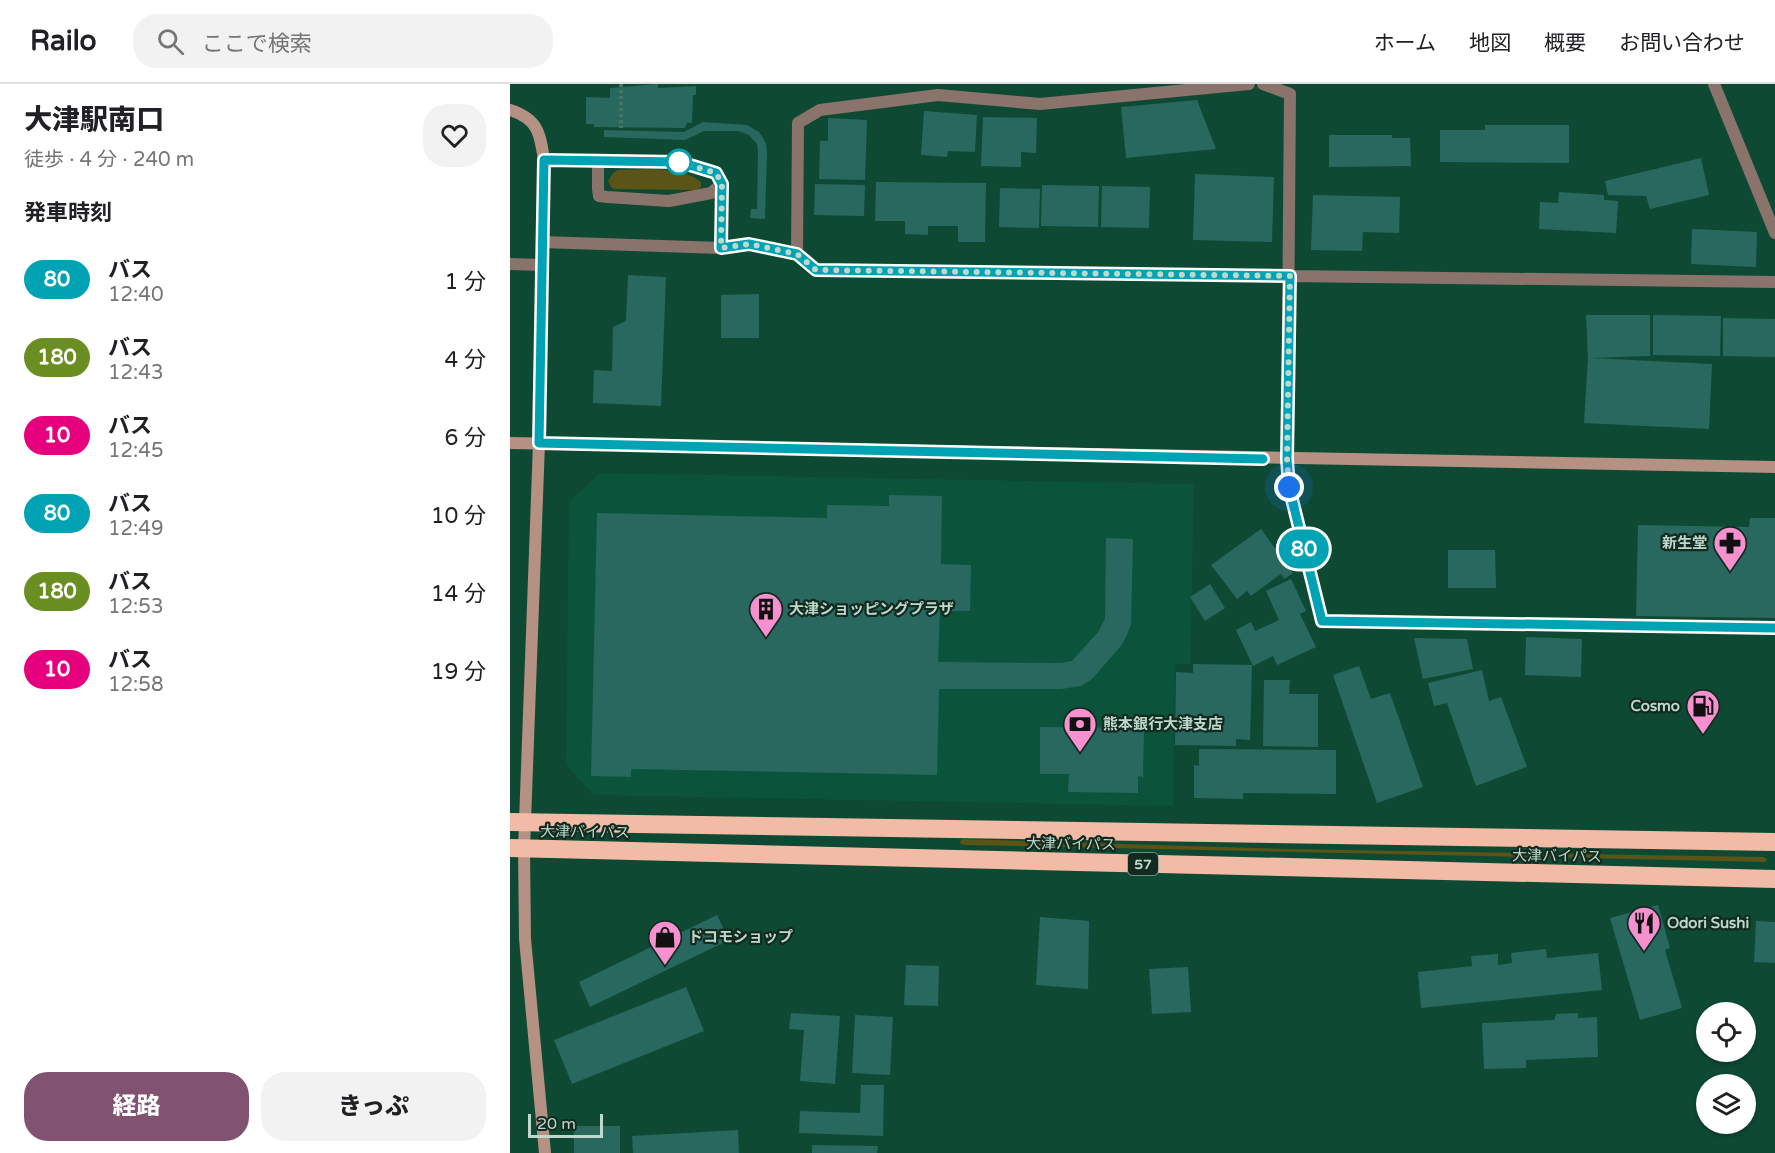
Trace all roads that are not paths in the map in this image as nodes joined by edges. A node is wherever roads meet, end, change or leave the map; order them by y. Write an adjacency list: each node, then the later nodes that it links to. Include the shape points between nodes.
1 (1249, 84): 11 (street, via 1040,104 938,95 820,110 798,123)
2 (1263, 84): 14 (street, via 1290,94)
3 (1714, 84): 8 (street)
4 (510, 110): 5 (street, via 529,118 540,136)
5 (544, 160): 6 (street); 9 (street)
6 (598, 160): 7 (street, via 680,162 716,173); 7 (street, via 599,196 669,201 711,193)
7 (722, 184): 10 (street)
8 (1775, 233)
9 (542, 242): 10 (street); 13 (street)
10 (721, 248): 11 (street, via 749,244)
11 (797, 254): 14 (street, via 816,270)
12 (510, 264): 13 (street)
13 (541, 265): 17 (street)
14 (1290, 276): 15 (street); 18 (street)
15 (1775, 282)
16 (510, 443): 17 (street)
17 (539, 443): 18 (street); 21 (street)
18 (1287, 459): 19 (street); 20 (street, via 1289,487 1322,621)
19 (1775, 467)
20 (1775, 628)
21 (517, 822): 22 (highway, 大津バイパス / 57); 23 (street)
22 (1775, 842)
23 (517, 848): 24 (highway, 大津バイパス / 57); 25 (street)
24 (1775, 879)
25 (545, 1153)

